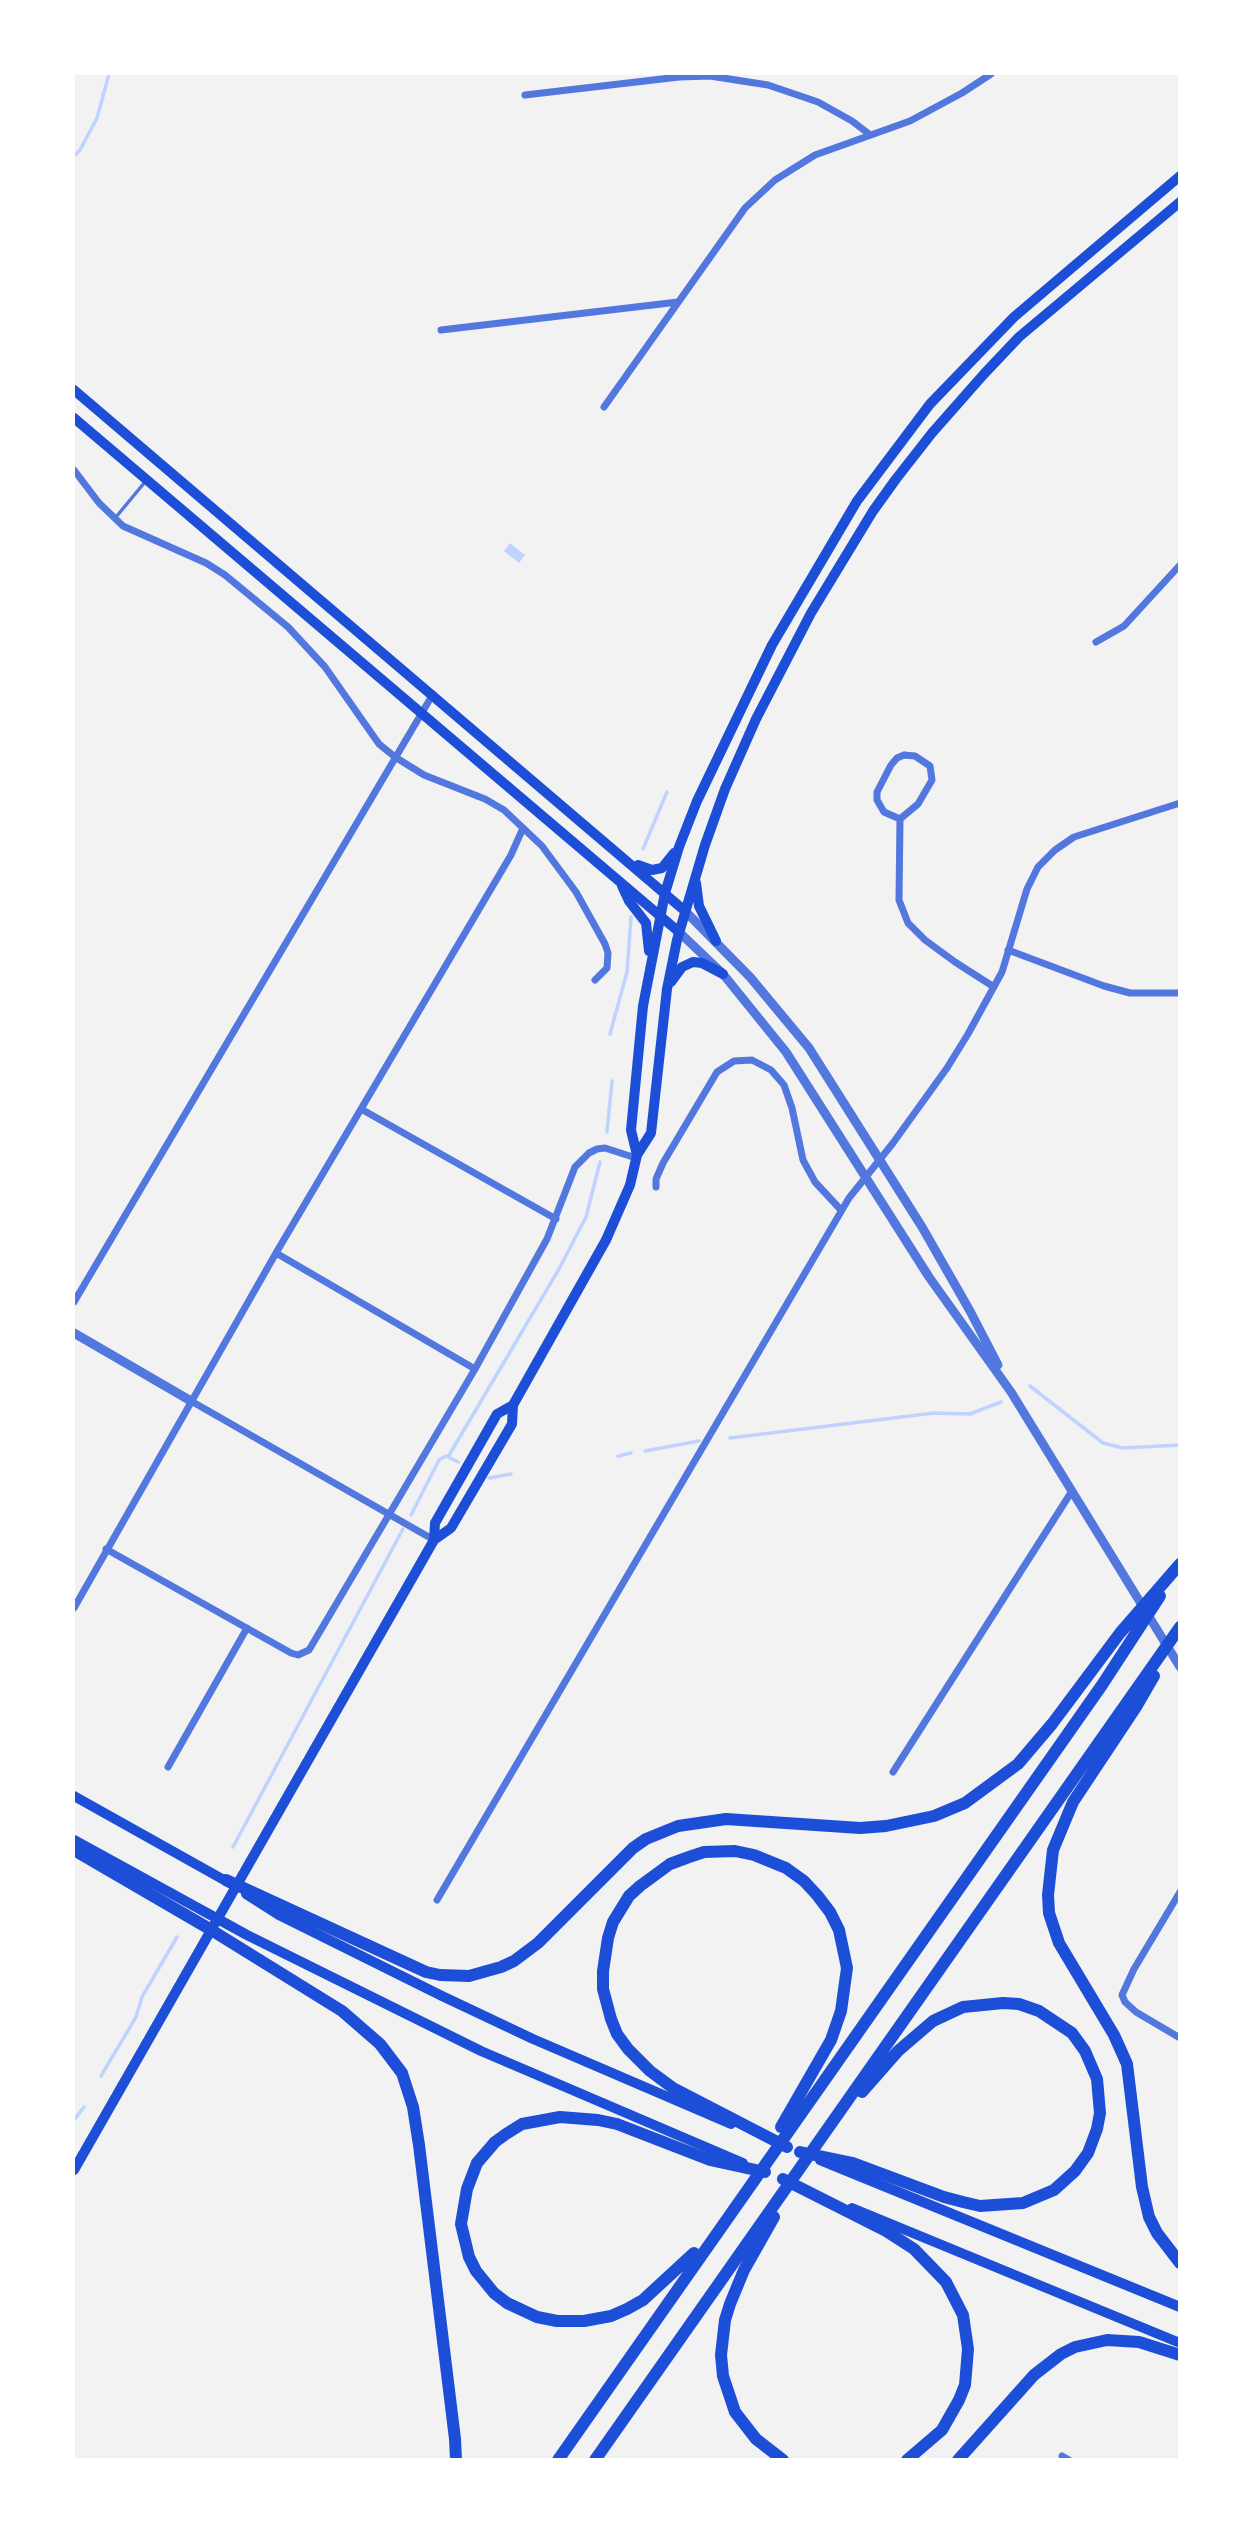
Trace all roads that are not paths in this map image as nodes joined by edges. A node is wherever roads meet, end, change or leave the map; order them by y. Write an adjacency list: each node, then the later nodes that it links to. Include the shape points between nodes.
1 (991, 74): 3 (street, via 910,121)
2 (525, 94): 3 (street, via 710,76 768,85 809,99)
3 (869, 134): 6 (street, via 815,155 775,180 745,208)
4 (1180, 176): 22 (main road, via 982,348 880,467 772,645)
5 (1180, 202): 24 (main road, via 1019,337 896,479 811,613 756,719 724,789)
6 (678, 302): 7 (street); 9 (street)
7 (441, 331)
8 (74, 390): 16 (main road)
9 (604, 407)
10 (74, 418): 12 (main road)
11 (74, 470): 13 (street)
12 (146, 481): 13 (lane); 17 (main road)
13 (114, 519): 18 (street, via 135,533 206,563 277,618 313,652 379,744)
14 (1180, 565): 15 (street, via 1124,626)
15 (1096, 642)
16 (433, 694): 17 (street); 23 (main road)
17 (421, 713): 18 (street); 25 (main road)
18 (395, 757): 21 (street, via 424,775 485,799); 46 (street)
19 (1180, 803): 31 (street, via 1088,831 1055,850 1038,867 1027,889)
20 (900, 819): 20 (street, via 918,804 932,780 930,766 915,756 897,758 877,792 884,812); 35 (street, via 899,900 908,923)
21 (523, 828): 34 (street, via 576,892 605,944 607,968); 38 (street)
22 (679, 847): 23 (main road, via 658,869); 26 (main road)
23 (629, 861): 26 (main road)
24 (695, 876): 27 (main road); 30 (main road, via 699,906)
25 (621, 882): 28 (main road); 32 (main road, via 648,930)
26 (665, 893): 27 (main road); 28 (main road)
27 (685, 911): 29 (main road); 30 (street)
28 (660, 915): 29 (main road); 32 (main road)
29 (679, 932): 33 (street); 36 (main road)
30 (716, 941): 40 (street, via 810,1048)
31 (1008, 950): 35 (street); 37 (street, via 1129,993)
32 (649, 967): 39 (main road, via 631,1130)
33 (723, 974): 36 (main road, via 702,963 688,962); 41 (street, via 786,1052)
34 (595, 980)
35 (994, 987): 40 (street, via 947,1068)
36 (667, 989): 39 (main road, via 651,1133)
37 (1180, 993)
38 (361, 1109): 44 (street); 45 (street)
39 (637, 1157): 44 (street, via 605,1148 589,1153 575,1167); 51 (main road, via 606,1240)
40 (880, 1160): 41 (street); 49 (street, via 950,1275)
41 (865, 1175): 43 (street); 49 (street, via 929,1277)
42 (656, 1187): 43 (street, via 663,1163 718,1072 734,1061 752,1060 771,1070 784,1085 803,1160 815,1182)
43 (841, 1210): 70 (street)
44 (556, 1219): 48 (street)
45 (276, 1254): 48 (street); 50 (street)
46 (74, 1302)
47 (74, 1332): 50 (street)
48 (475, 1369): 53 (street)
49 (1011, 1392): 52 (street)
50 (191, 1401): 53 (street); 55 (street)
51 (513, 1405): 54 (main road, via 512,1424 451,1528); 54 (main road, via 497,1414 435,1523)
52 (1072, 1491): 61 (street); 64 (street)
53 (388, 1513): 54 (street); 59 (street, via 309,1650 291,1653)
54 (434, 1540): 81 (main road)
55 (106, 1549): 58 (street); 59 (street)
56 (1180, 1564): 57 (highway)
57 (1173, 1576): 71 (highway, via 1120,1633 1018,1764 982,1793 933,1816 886,1826 726,1819 672,1828 646,1839 622,1857 514,1961 484,1972 453,1976 426,1972); 84 (highway, via 1034,1782)
58 (74, 1608)
59 (247, 1628): 63 (street)
60 (1180, 1629): 62 (highway)
61 (1180, 1667)
62 (1149, 1676): 75 (highway); 87 (highway, via 1136,1707 1073,1802 1054,1850 1048,1895 1059,1943 1127,2064 1149,2217)
63 (168, 1767)
64 (893, 1772)
65 (74, 1796): 68 (highway)
66 (74, 1840): 72 (highway)
67 (74, 1850): 72 (highway)
68 (226, 1880): 71 (highway)
69 (1180, 1892): 73 (street, via 1122,1995 1136,2012)
70 (438, 1900)
71 (266, 1902): 74 (highway, via 354,1954 510,2028)
72 (178, 1903): 78 (highway, via 481,2051); 91 (highway, via 354,2020 402,2073 419,2145)
73 (1180, 2038)
74 (734, 2122): 76 (highway); 84 (highway, via 673,2088 640,2062 617,2034 603,1989 608,1938 629,1896 670,1864 704,1852 754,1855 804,1881 830,1912 847,1969 831,2040)
75 (826, 2132): 79 (highway); 80 (highway, via 917,2033 963,2007 1003,2003 1039,2011 1072,2033 1097,2079 1100,2113 1088,2153 1054,2189 1023,2203 980,2206)
76 (787, 2147): 77 (highway)
77 (800, 2152): 80 (highway)
78 (712, 2155): 82 (highway); 86 (highway, via 598,2120 540,2119 506,2134 477,2163 461,2224 469,2257 494,2293 537,2316 570,2322 611,2316 643,2300)
79 (802, 2167): 93 (highway); 94 (highway, via 736,2287 725,2320 721,2355 736,2412 756,2439)
80 (850, 2167): 88 (highway)
81 (74, 2170)
82 (765, 2172): 83 (highway)
83 (783, 2179): 85 (highway)
84 (744, 2192): 86 (highway)
85 (827, 2200): 89 (highway); 95 (highway, via 914,2249 946,2282 963,2315 968,2349 959,2400 942,2430)
86 (721, 2225): 92 (highway)
87 (1180, 2263)
88 (1180, 2307)
89 (1180, 2343)
90 (1180, 2355): 96 (highway, via 1139,2342 1107,2340 1075,2347 1034,2375)
91 (456, 2459)
92 (558, 2459)
93 (595, 2459)
94 (783, 2459)
95 (907, 2459)
96 (958, 2459)

